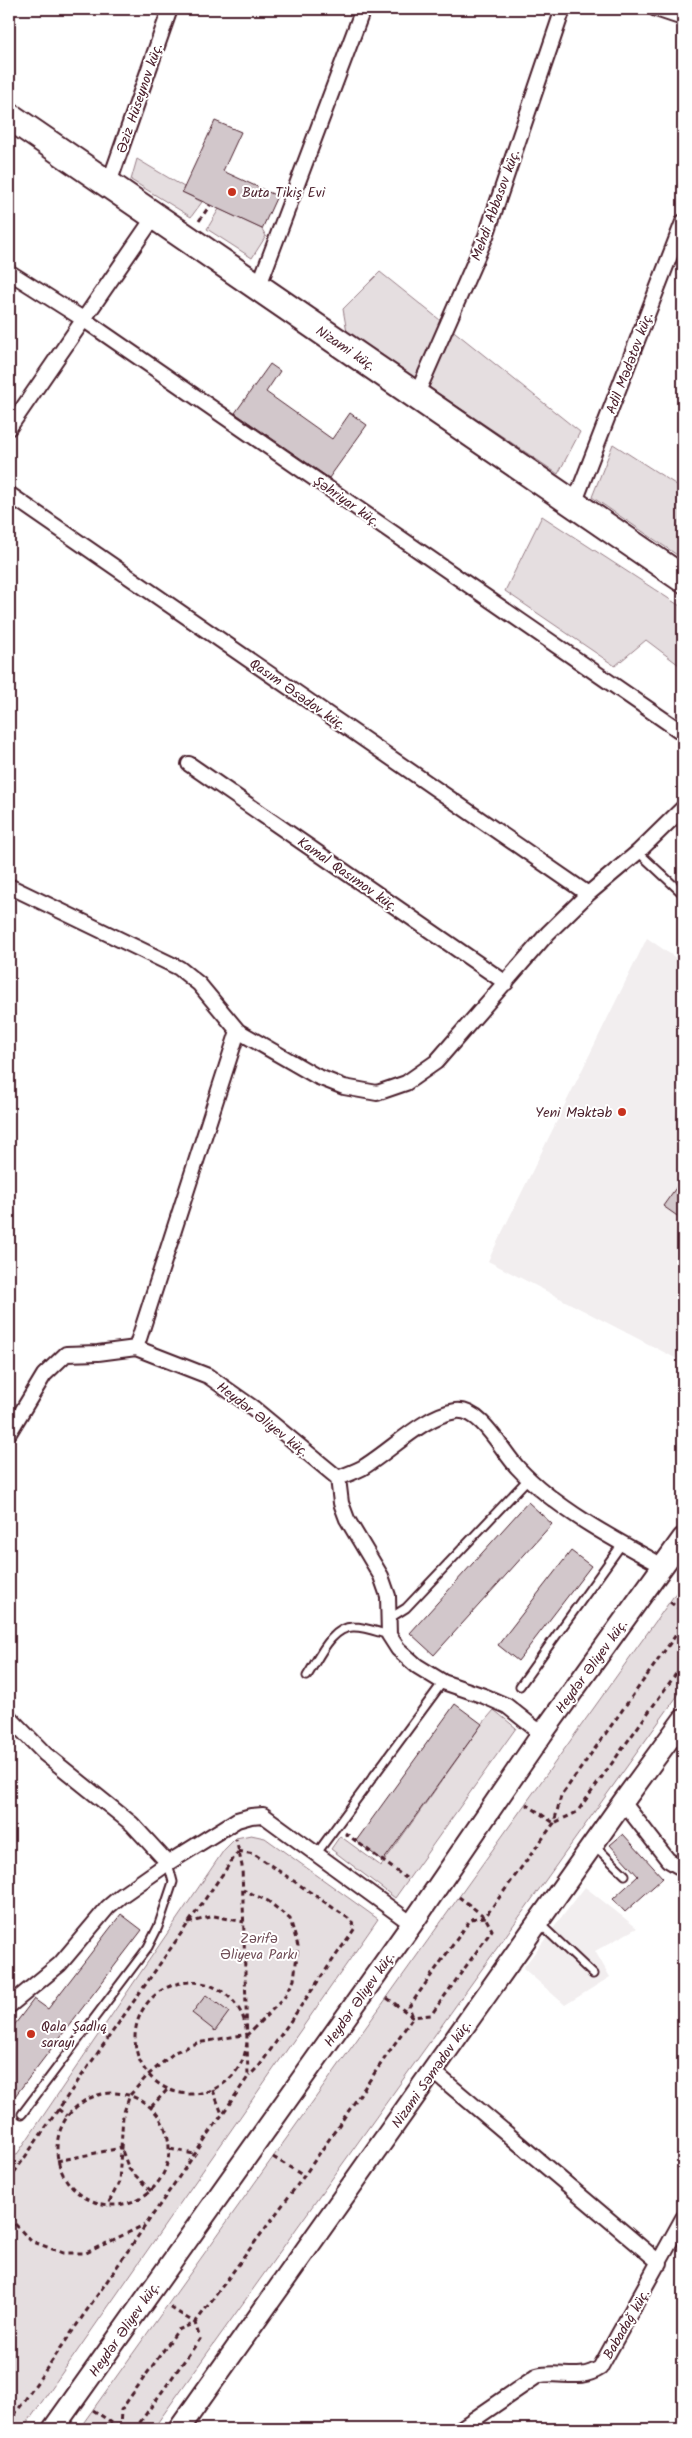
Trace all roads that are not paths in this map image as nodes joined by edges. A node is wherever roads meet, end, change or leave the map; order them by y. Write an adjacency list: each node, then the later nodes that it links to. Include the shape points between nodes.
1 (170, 9): 7 (street, Əziz Hüseynov küç.)
2 (363, 9): 11 (street)
3 (563, 9): 13 (street, Mehdi Abbasov küç., via 486,236)
4 (656, 9): 5 (street)
5 (683, 18)
6 (9, 116): 7 (highway, Nizami küç.)
7 (108, 186): 8 (highway, Nizami küç.)
8 (154, 217): 11 (highway, Nizami küç.); 12 (street)
9 (683, 222): 16 (street, Adil Mədətov küç.)
10 (9, 272): 12 (street, Şəhriyar küç.)
11 (258, 288): 13 (highway, Nizami küç.)
12 (83, 319): 14 (street); 18 (street, Şəhriyar küç.)
13 (416, 396): 16 (highway, Nizami küç.)
14 (9, 428)
15 (9, 494): 23 (street, Qasım Əsədov küç.)
16 (574, 504): 17 (highway, Nizami küç.)
17 (683, 579)
18 (683, 733)
19 (189, 764): 25 (street, Kamal Qasımov küç.)
20 (683, 808): 21 (street)
21 (638, 852): 23 (street); 24 (lane)
22 (9, 886): 26 (street, via 179,968 199,984)
23 (588, 894): 25 (street)
24 (683, 894)
25 (506, 983): 26 (street, via 436,1062 406,1083 377,1093 344,1087 316,1076)
26 (238, 1031): 27 (street)
27 (136, 1348): 28 (street, Heydər Əliyev küç., via 66,1354 44,1375); 29 (street, Heydər Əliyev küç., via 208,1376 252,1407)
28 (9, 1433)
29 (338, 1478): 30 (street, via 362,1468 441,1414 459,1411 478,1417); 34 (street, via 347,1519 381,1576 388,1596)
30 (528, 1479): 32 (street, via 574,1514); 34 (lane, via 406,1608)
31 (683, 1538): 33 (main road, Heydər Əliyev küç.)
32 (622, 1544): 33 (street); 38 (lane)
33 (663, 1566): 41 (main road, Heydər Əliyev küç.)
34 (390, 1618): 35 (street)
35 (389, 1635): 36 (lane, via 354,1626 342,1630 334,1635); 37 (street, via 398,1649 417,1666)
36 (307, 1676)
37 (443, 1682): 41 (street, via 506,1706); 44 (lane)
38 (520, 1686)
39 (9, 1717): 45 (street, via 46,1754 132,1824)
40 (683, 1720): 42 (main road, Nizami Səmədov küç.)
41 (542, 1734): 49 (main road, Heydər Əliyev küç.)
42 (623, 1802): 43 (main road, Nizami Səmədov küç.); 46 (street, via 668,1860)
43 (593, 1844): 47 (lane); 48 (main road, Nizami Səmədov küç.)
44 (317, 1853): 45 (street, via 263,1815 238,1820); 49 (street)
45 (168, 1863): 51 (street, via 108,1907 60,1964); 53 (lane, via 173,1882 148,1947)
46 (683, 1869)
47 (625, 1876)
48 (538, 1922): 50 (lane); 52 (main road, Nizami Səmədov küç.)
49 (412, 1924): 57 (main road, Heydər Əliyev küç.)
50 (593, 1974)
51 (9, 2006)
52 (433, 2071): 55 (street); 58 (main road, Nizami Səmədov küç.)
53 (22, 2114)
54 (683, 2218): 55 (street, Babadağ küç.)
55 (660, 2263): 56 (street, Babadağ küç., via 600,2368 590,2375 549,2373 537,2376)
56 (469, 2427)
57 (53, 2429)
58 (179, 2429)

